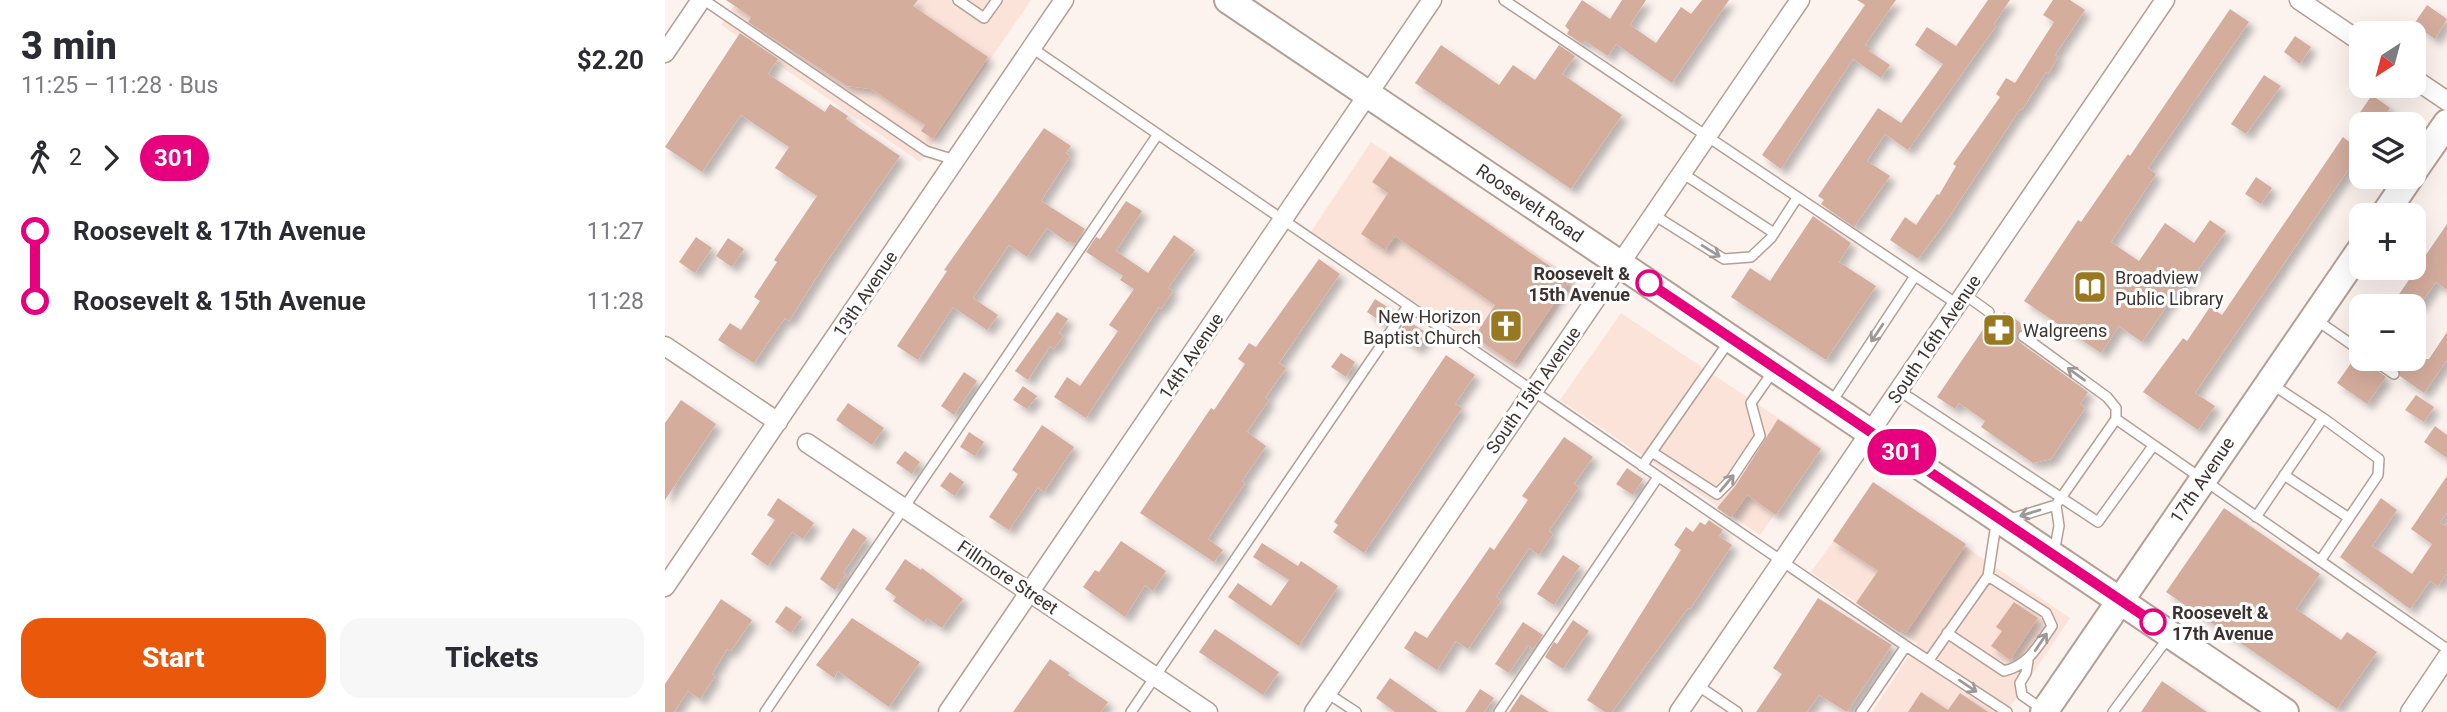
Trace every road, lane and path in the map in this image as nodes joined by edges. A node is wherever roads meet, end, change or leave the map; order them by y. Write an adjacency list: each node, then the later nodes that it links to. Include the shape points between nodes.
1 (702, 0): 13 (street); 21 (lane, via 926,151)
2 (958, 0): 3 (lane, via 984,18)
3 (997, 0)
4 (1064, 0): 12 (street, 13th Avenue)
5 (1228, 0): 15 (main road, Roosevelt Road)
6 (1432, 0): 15 (street, 14th Avenue)
7 (1504, 0): 19 (lane)
8 (1800, 0): 19 (street, South 15th Avenue)
9 (2165, 0): 30 (street, South 16th Avenue)
10 (2299, 0): 11 (street)
11 (2349, 34)
12 (1031, 48): 18 (lane); 21 (street, 13th Avenue)
13 (665, 53)
14 (2426, 87): 16 (street)
15 (1368, 94): 25 (street, 14th Avenue); 27 (main road, Roosevelt Road)
16 (2447, 101)
17 (2447, 123): 20 (main road)
18 (1157, 134): 25 (lane); 57 (lane)
19 (1707, 138): 22 (street, South 15th Avenue); 23 (lane)
20 (2426, 153)
21 (955, 160): 47 (street, 13th Avenue)
22 (1682, 173): 24 (street, South 15th Avenue); 26 (lane)
23 (1797, 198): 26 (lane); 29 (lane)
24 (1654, 215): 26 (lane, one-way to 26, via 1724,260 1751,257); 27 (street, South 15th Avenue)
25 (1284, 220): 31 (lane); 66 (street, 14th Avenue)
26 (1774, 233)
27 (1620, 264): 35 (main road, Roosevelt Road); 43 (street, South 15th Avenue)
28 (2349, 266): 33 (main road, 17th Avenue)
29 (1915, 276): 30 (lane); 44 (lane, one-way to 44)
30 (1961, 299): 32 (lane); 42 (street, South 16th Avenue)
31 (1408, 306): 43 (lane); 75 (lane)
32 (1989, 312)
33 (2313, 318): 36 (lane); 41 (main road, 17th Avenue)
34 (2023, 336): 46 (lane, one-way to 34, via 2116,408 2107,397)
35 (1731, 338): 38 (main road, Roosevelt Road); 51 (lane)
36 (2349, 343)
37 (665, 346): 47 (street)
38 (1775, 368): 44 (main road, Roosevelt Road); 51 (lane, one-way to 38, via 1717,494 1760,436 1751,403)
39 (2390, 371): 40 (lane)
40 (2394, 374)
41 (2269, 382): 45 (lane); 55 (main road, 17th Avenue)
42 (1898, 390): 48 (street, South 16th Avenue); 56 (lane)
43 (1532, 391): 52 (lane); 77 (street, South 15th Avenue)
44 (1830, 404): 48 (main road, Roosevelt Road)
45 (2323, 418): 53 (lane); 59 (lane, via 2379,459 2378,475)
46 (2116, 419): 50 (lane); 56 (lane)
47 (778, 422): 65 (street, 13th Avenue)
48 (1871, 431): 60 (main road, Roosevelt Road); 62 (street, South 16th Avenue)
49 (807, 443): 57 (street, Fillmore Street)
50 (2153, 446): 55 (lane); 56 (lane, via 2098,522)
51 (1652, 452): 52 (lane)
52 (1642, 466): 54 (lane)
53 (2284, 475): 58 (lane); 59 (lane)
54 (1658, 477): 62 (lane); 84 (lane)
55 (2202, 480): 58 (lane); 67 (main road, 17th Avenue)
56 (2058, 501): 60 (lane, one-way to 60); 61 (lane)
57 (904, 506): 66 (street, Fillmore Street); 78 (lane)
58 (2256, 517): 63 (lane)
59 (2349, 518): 63 (lane)
60 (2000, 519): 61 (main road, Roosevelt Road); 64 (lane)
61 (2053, 555): 67 (main road, Roosevelt Road)
62 (1782, 561): 70 (lane); 76 (street, South 16th Avenue)
63 (2320, 561): 71 (lane)
64 (1988, 576): 68 (lane); 74 (lane, one-way to 64, via 2052,626 2046,613)
65 (665, 587)
66 (1030, 592): 75 (street, Fillmore Street); 79 (street, 14th Avenue)
67 (2120, 599): 69 (main road, Roosevelt Road); 89 (main road, 17th Avenue)
68 (1947, 633): 73 (lane); 74 (lane, via 2004,671)
69 (2171, 634): 90 (lane); 91 (main road, Roosevelt Road)
70 (1906, 646): 73 (lane); 87 (lane)
71 (2447, 649)
72 (2447, 657): 92 (street)
73 (1929, 660): 88 (lane, one-way to 88)
74 (2028, 661): 89 (lane, via 2020,683 2022,695)
75 (1155, 676): 80 (lane); 81 (street, Fillmore Street)
76 (1697, 685): 85 (street, South 16th Avenue); 86 (lane)
77 (1327, 692): 82 (street, South 15th Avenue); 83 (lane)
78 (765, 712)
79 (948, 712)
80 (1131, 712)
81 (1208, 712)
82 (1314, 712)
83 (1356, 712)
84 (1499, 712)
85 (1678, 712)
86 (1737, 712)
87 (1861, 712)
88 (2007, 712)
89 (2044, 712)
90 (2113, 712)
91 (2285, 712)
92 (2410, 712)

